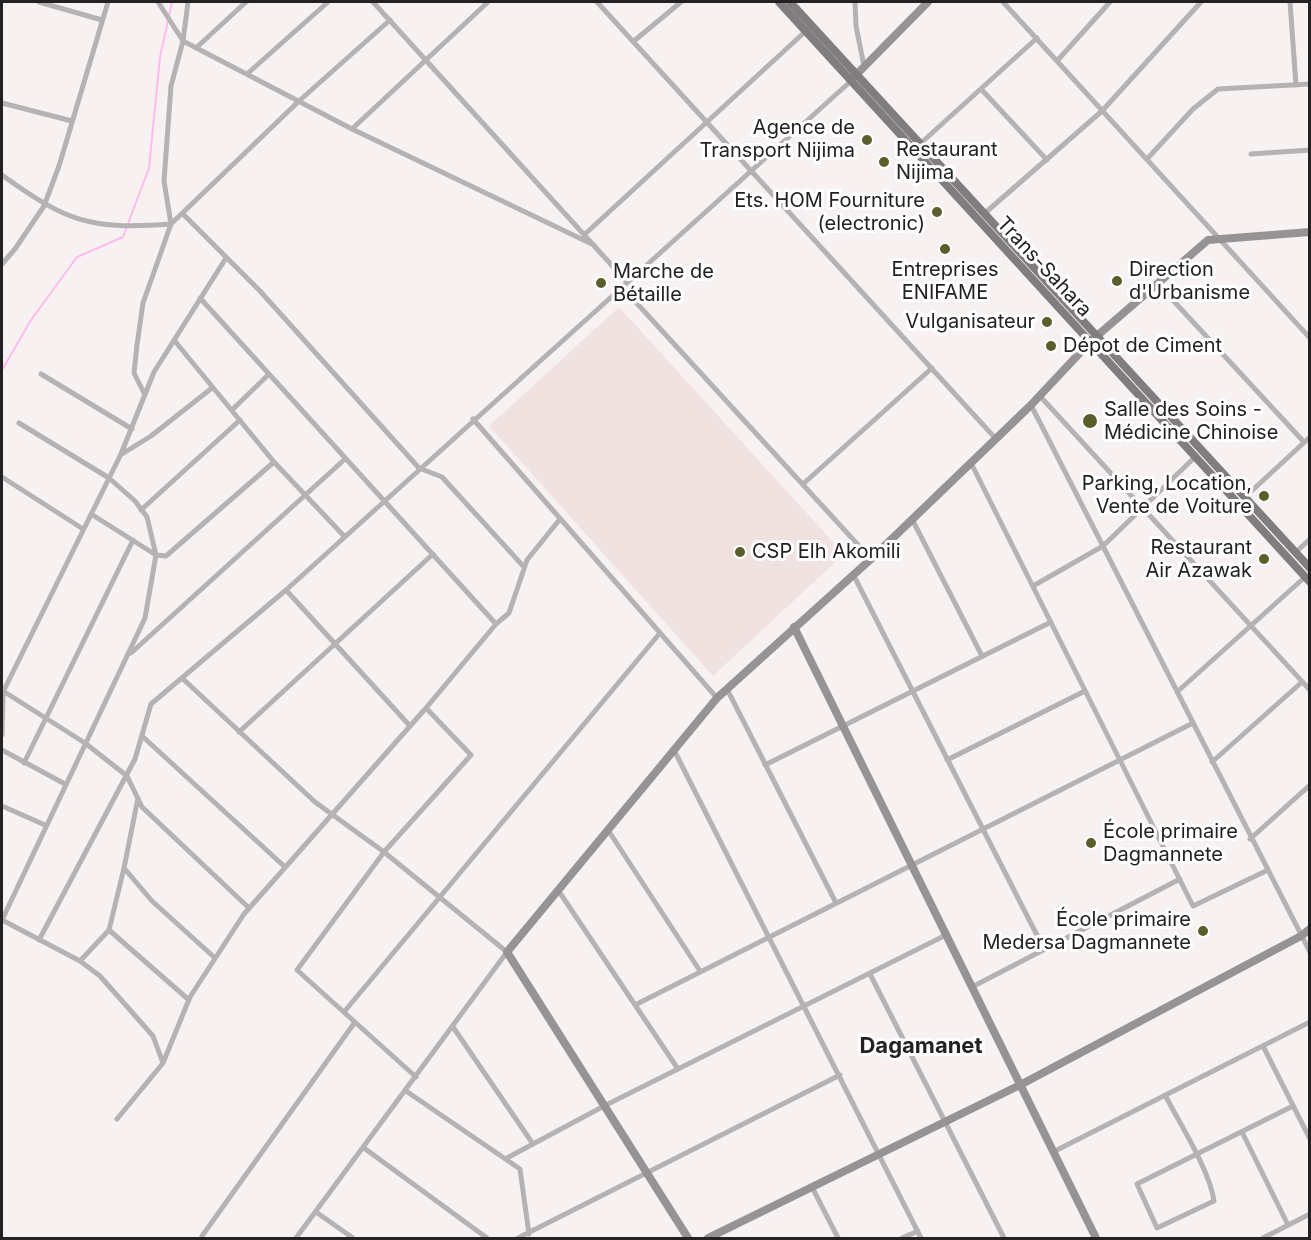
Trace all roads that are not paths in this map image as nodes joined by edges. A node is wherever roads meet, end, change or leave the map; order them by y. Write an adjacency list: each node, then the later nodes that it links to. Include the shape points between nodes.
1 (39, 2): 19 (street)
2 (108, 2): 19 (street)
3 (158, 2): 23 (street)
4 (188, 2): 23 (street)
5 (246, 2): 25 (street)
6 (328, 2): 29 (street)
7 (373, 2): 20 (street)
8 (488, 2): 26 (street)
9 (597, 2): 24 (street)
10 (681, 2): 24 (street)
11 (779, 2): 21 (main road, Trans-Sahara)
12 (790, 2): 21 (main road, Trans-Sahara)
13 (855, 2): 28 (street)
14 (928, 2): 28 (street)
15 (1003, 2): 22 (street)
16 (1110, 2): 27 (street)
17 (1201, 2): 36 (street)
18 (1290, 2): 31 (street)
19 (102, 20): 38 (street)
20 (390, 20): 26 (street); 34 (street)
21 (808, 28): 30 (main road, Trans-Sahara); 37 (street)
22 (1036, 38): 27 (street); 33 (street)
23 (183, 41): 25 (street); 51 (street, via 171,86 164,181)
24 (634, 41): 37 (street)
25 (196, 48): 29 (street)
26 (425, 59): 40 (street); 53 (street)
27 (1058, 61): 36 (street)
28 (864, 66): 30 (street)
29 (247, 75): 34 (street)
30 (853, 77): 39 (main road, Trans-Sahara); 46 (street)
31 (1296, 84): 32 (street); 44 (street, via 1218,89 1193,109)
32 (1310, 84)
33 (981, 89): 41 (street); 45 (street)
34 (299, 101): 40 (street); 50 (street)
35 (2, 104): 38 (street)
36 (1102, 111): 44 (street); 45 (street)
37 (706, 120): 46 (street); 53 (street)
38 (72, 121): 48 (street)
39 (894, 121): 41 (main road, Trans-Sahara); 62 (main road, Trans-Sahara)
40 (352, 129): 55 (street)
41 (921, 142): 49 (main road, Trans-Sahara)
42 (1310, 150): 43 (street)
43 (1251, 154)
44 (1147, 159): 54 (street)
45 (1047, 160): 49 (street)
46 (751, 170): 58 (street); 65 (street)
47 (2, 175): 48 (street)
48 (44, 206): 51 (street, via 79,220 121,228); 57 (street)
49 (985, 213): 62 (main road, Trans-Sahara)
50 (183, 214): 51 (street); 56 (street)
51 (171, 224): 69 (street, via 143,303 134,373)
52 (1310, 232): 54 (street)
53 (584, 235): 55 (street)
54 (1219, 239): 59 (street, via 1208,240); 63 (street)
55 (594, 245): 58 (street)
56 (226, 258): 61 (street); 85 (street)
57 (2, 264)
58 (626, 281): 60 (street)
59 (1157, 283): 62 (street); 79 (street)
60 (621, 286): 73 (street); 88 (street)
61 (200, 298): 64 (street); 67 (street)
62 (1095, 338): 70 (street); 81 (main road, Trans-Sahara); 90 (main road, Trans-Sahara)
63 (1310, 338)
64 (174, 340): 68 (street); 69 (street)
65 (932, 368): 78 (street); 88 (street)
66 (42, 374): 76 (street)
67 (269, 374): 72 (street); 82 (street)
68 (212, 388): 72 (street); 80 (street, via 151,436)
69 (145, 395): 76 (street)
70 (1040, 395): 71 (street); 92 (street)
71 (1031, 405): 78 (street); 101 (street)
72 (232, 410): 74 (street)
73 (472, 419): 85 (street); 95 (street)
74 (240, 420): 83 (street); 93 (street)
75 (19, 423): 87 (street)
76 (132, 429): 80 (street)
77 (1310, 437): 79 (street)
78 (996, 439): 84 (street)
79 (1304, 442): 90 (street)
80 (121, 454): 87 (street)
81 (1196, 456): 92 (street); 108 (main road, Trans-Sahara)
82 (345, 459): 89 (street); 91 (street)
83 (274, 462): 89 (street); 104 (street, via 166,556)
84 (971, 463): 96 (street); 109 (street)
85 (418, 468): 91 (street); 106 (street, via 442,477)
86 (2, 477): 97 (street)
87 (109, 478): 93 (street); 94 (street)
88 (802, 484): 105 (street)
89 (304, 495): 98 (street); 117 (street)
90 (1245, 497): 102 (main road, Trans-Sahara)
91 (383, 500): 98 (street); 103 (street)
92 (1143, 508): 101 (street); 113 (street)
93 (141, 510): 104 (street, via 147,518)
94 (91, 514): 97 (street); 100 (street)
95 (560, 519): 106 (street); 115 (street)
96 (912, 519): 105 (street); 118 (street)
97 (83, 529): 123 (street)
98 (344, 536): 110 (street)
99 (1310, 539): 102 (street)
100 (133, 540): 104 (street); 129 (street)
101 (1103, 546): 109 (street); 126 (street)
102 (1296, 552): 108 (main road, Trans-Sahara)
103 (433, 554): 112 (street); 116 (street)
104 (156, 555): 117 (street, via 145,618)
105 (871, 559): 107 (street)
106 (524, 567): 112 (street, via 509,613)
107 (853, 574): 114 (street); 124 (street)
108 (1308, 576): 113 (street)
109 (1033, 586): 111 (street)
110 (286, 590): 116 (street); 119 (street)
111 (1051, 622): 118 (street); 125 (street)
112 (496, 624): 128 (street)
113 (1250, 625): 120 (street); 126 (street)
114 (794, 627): 121 (street); 132 (street)
115 (660, 633): 127 (street); 161 (street)
116 (335, 644): 131 (street); 133 (street)
117 (129, 655): 136 (street)
118 (982, 656): 124 (street)
119 (182, 678): 133 (street); 135 (street, via 151,704)
120 (1302, 682): 122 (street); 141 (street)
121 (727, 689): 127 (street); 143 (street)
122 (1310, 690)
123 (2, 691): 129 (street); 134 (street)
124 (913, 691): 132 (street); 139 (street)
125 (1085, 691): 139 (street); 140 (street)
126 (1177, 692): 130 (street)
127 (717, 698): 138 (street)
128 (426, 708): 131 (street); 154 (street, via 471,755)
129 (45, 718): 136 (street); 142 (street)
130 (1193, 723): 140 (street); 141 (street)
131 (410, 726): 149 (street)
132 (843, 726): 143 (street); 155 (street)
133 (239, 732): 149 (street)
134 (2, 735)
135 (142, 736): 144 (street); 156 (street)
136 (85, 743): 144 (street); 145 (street)
137 (2, 750): 142 (street)
138 (674, 750): 152 (street); 166 (street)
139 (947, 760): 151 (street)
140 (1120, 760): 151 (street); 159 (street)
141 (1212, 762): 153 (street)
142 (24, 763): 145 (street)
143 (765, 765): 162 (street)
144 (127, 776): 147 (street); 169 (street)
145 (65, 784): 150 (street)
146 (1310, 785): 153 (street)
147 (138, 798): 157 (street); 163 (street, via 142,807)
148 (2, 806): 150 (street)
149 (331, 814): 154 (street); 156 (street)
150 (45, 825): 169 (street, via 2,920)
151 (982, 829): 155 (street); 170 (street)
152 (608, 830): 160 (street); 175 (street)
153 (1250, 839): 158 (street)
154 (384, 852): 161 (street); 181 (street, via 297,969)
155 (911, 865): 162 (street); 167 (street)
156 (285, 867): 163 (street)
157 (124, 868): 165 (street); 173 (street, via 152,901)
158 (1268, 870): 159 (street, via 1193,906); 168 (street)
159 (1179, 879): 170 (street)
160 (558, 890): 171 (street); 179 (street)
161 (440, 897): 171 (street); 181 (street)
162 (836, 903): 166 (street)
163 (249, 908): 173 (street)
164 (1310, 929): 168 (street)
165 (109, 930): 174 (street); 178 (street)
166 (769, 936): 175 (street); 180 (street)
167 (946, 936): 176 (street); 177 (street)
168 (1301, 936): 172 (street); 190 (street)
169 (39, 940): 174 (street)
170 (1044, 949): 177 (street)
171 (507, 952): 184 (street); 193 (street)
172 (1310, 952)
173 (215, 958): 178 (street)
174 (80, 961): 186 (street, via 100,976 153,1035)
175 (700, 971): 179 (street)
176 (870, 974): 180 (street); 196 (street)
177 (972, 987): 190 (street)
178 (189, 1000): 186 (street)
179 (635, 1005): 187 (street)
180 (805, 1006): 187 (street); 188 (street)
181 (344, 1012): 182 (street)
182 (355, 1022): 189 (street); 212 (street)
183 (1310, 1022): 185 (street)
184 (453, 1027): 189 (street); 199 (street)
185 (1263, 1046): 192 (street); 194 (street)
186 (163, 1063): 195 (street)
187 (678, 1069): 193 (street)
188 (840, 1075): 202 (street); 205 (street)
189 (416, 1077): 191 (street)
190 (1020, 1085): 196 (street); 201 (street)
191 (406, 1091): 200 (street); 204 (street)
192 (1165, 1095): 201 (street); 203 (street)
193 (604, 1106): 199 (street); 205 (street)
194 (1293, 1106): 197 (street); 198 (street)
195 (117, 1119)
196 (946, 1121): 202 (street); 222 (street)
197 (1242, 1132): 203 (street); 209 (street)
198 (1310, 1139)
199 (532, 1144): 204 (street)
200 (363, 1148): 207 (street); 215 (street)
201 (1053, 1152): 223 (street)
202 (880, 1154): 206 (street); 210 (street)
203 (1195, 1155): 203 (street, via 1212,1188 1214,1201 1157,1228 1137,1184)
204 (505, 1159): 211 (street, via 520,1169)
205 (646, 1173): 211 (street); 217 (street)
206 (812, 1187): 218 (street); 219 (street)
207 (316, 1212): 213 (street); 214 (street)
208 (1310, 1214): 209 (street)
209 (1288, 1225): 224 (street)
210 (918, 1231): 220 (street); 221 (street)
211 (529, 1234): 216 (street)
212 (202, 1236)
213 (296, 1239)
214 (353, 1239)
215 (487, 1239)
216 (519, 1239)
217 (688, 1239)
218 (708, 1239)
219 (838, 1239)
220 (902, 1239)
221 (921, 1239)
222 (1004, 1239)
223 (1096, 1239)
224 (1263, 1239)

